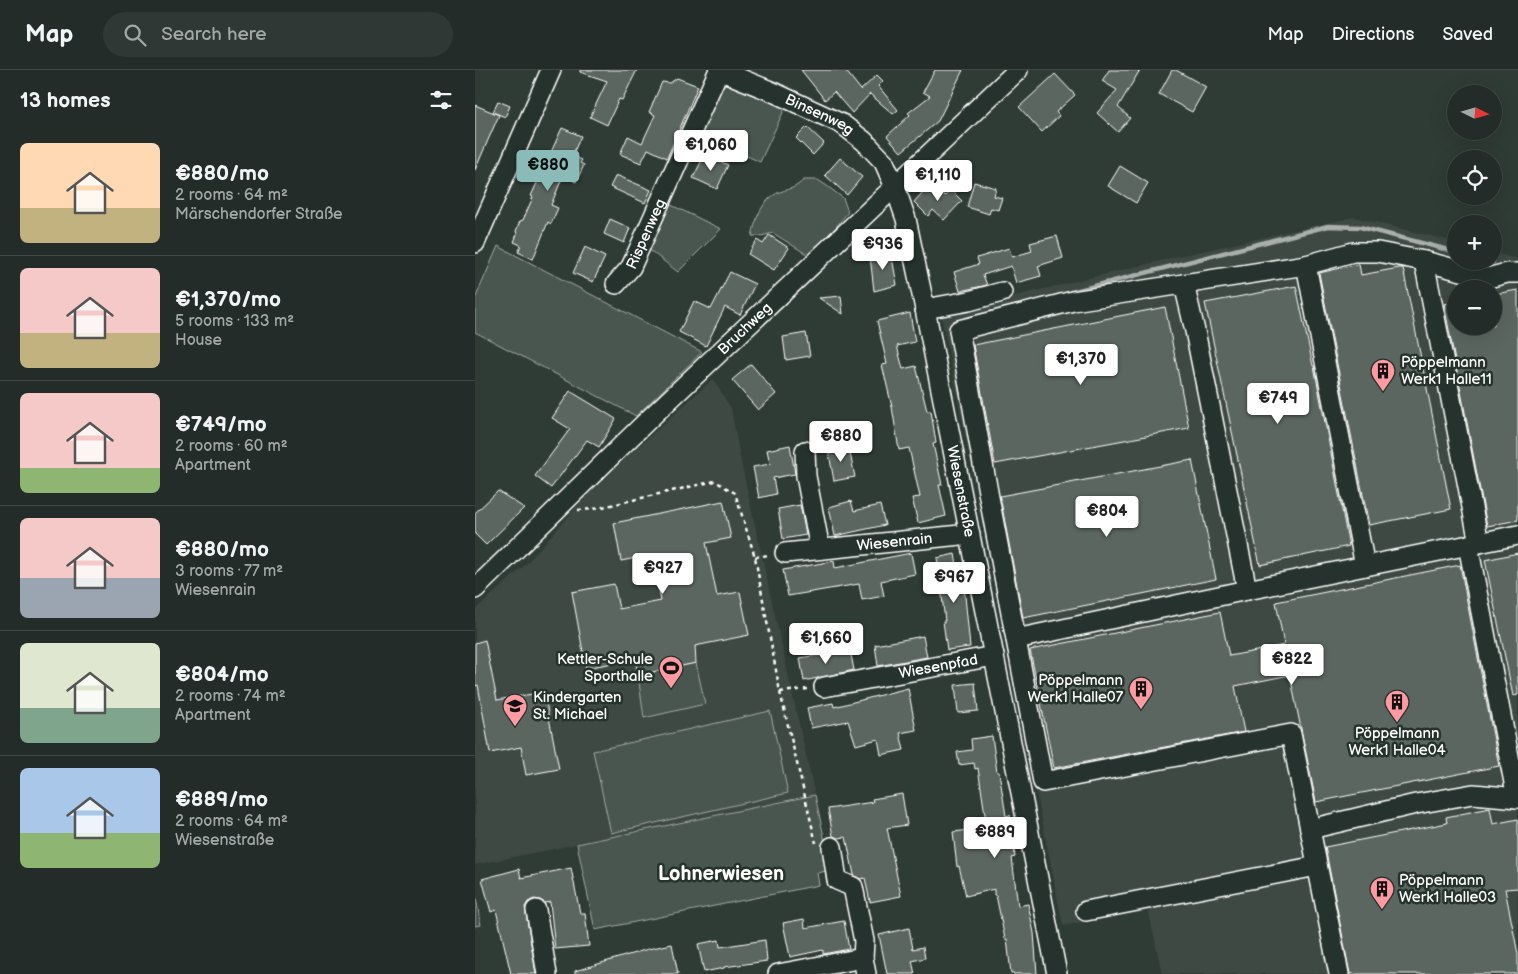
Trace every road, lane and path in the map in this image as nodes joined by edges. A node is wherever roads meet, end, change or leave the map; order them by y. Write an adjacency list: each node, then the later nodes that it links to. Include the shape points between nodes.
1 (551, 70): 5 (street)
2 (719, 70): 4 (street, Binsenweg, via 842,124 883,162); 10 (street, Rispenweg, via 631,267)
3 (1018, 70): 4 (street, Bruchweg)
4 (895, 187): 13 (street, Wiesenstraße); 15 (street, Bruchweg)
5 (482, 205): 6 (street)
6 (475, 242)
7 (1424, 261): 8 (street, via 1378,252 1353,252); 9 (street, via 1488,278 1507,272); 18 (street)
8 (1306, 264): 11 (street); 21 (street)
9 (1518, 273)
10 (616, 284)
11 (1185, 284): 23 (street); 24 (street, via 1073,301 959,330)
12 (1002, 292): 13 (street)
13 (925, 309): 16 (street, Wiesenstraße)
14 (805, 451): 19 (street, via 806,476)
15 (553, 513): 22 (street, Bruchweg); 27 (path, via 594,509 715,481 735,493 755,557)
16 (970, 534): 19 (street, Wiesenrain); 25 (street, Wiesenstraße)
17 (1518, 535): 18 (street)
18 (1474, 544): 21 (street); 28 (street)
19 (820, 549): 20 (street, Wiesenrain)
20 (785, 553)
21 (1365, 566): 23 (street)
22 (475, 589)
23 (1247, 590): 24 (street)
24 (1016, 639): 29 (street, via 1043,782 1291,734)
25 (994, 656): 26 (street, Wiesenpfad); 37 (street, Wiesenstraße)
26 (824, 688): 27 (path)
27 (780, 692): 30 (path, via 816,843)
28 (1517, 798): 29 (street, via 1473,794)
29 (1310, 829): 31 (street)
30 (832, 847): 34 (street, via 837,880 853,887 864,941)
31 (1317, 866): 33 (street); 38 (street)
32 (536, 910): 35 (street)
33 (1086, 911)
34 (865, 966): 36 (street)
35 (547, 974)
36 (778, 974)
37 (1057, 974)
38 (1339, 974)

